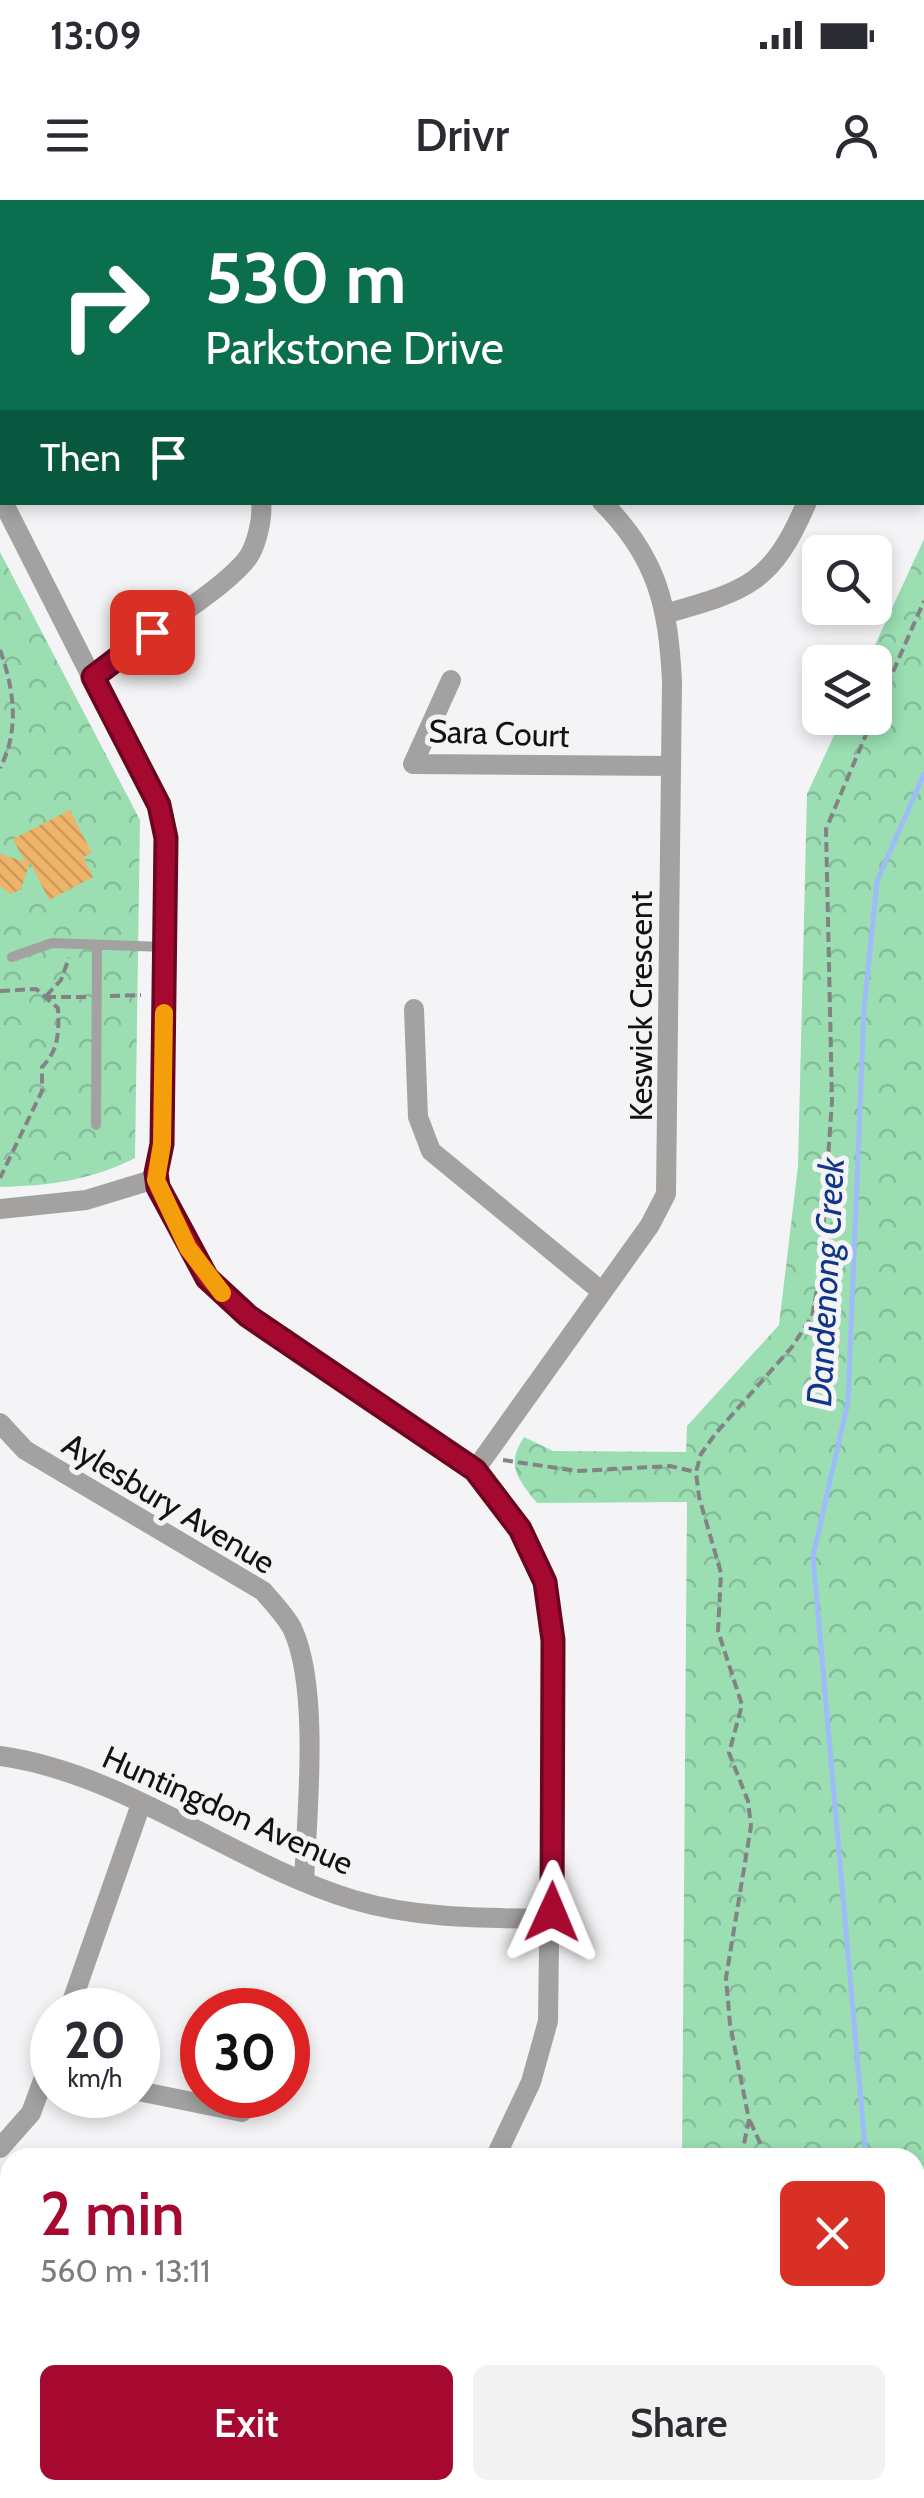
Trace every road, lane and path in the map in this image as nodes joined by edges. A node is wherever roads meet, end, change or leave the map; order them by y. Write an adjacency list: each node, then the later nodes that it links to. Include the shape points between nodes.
1 (5, 505): 9 (street)
2 (261, 505): 9 (street, via 249,556)
3 (604, 505): 6 (street, Keswick Crescent, via 634,542)
4 (806, 505): 6 (street, via 764,575 743,590)
5 (924, 601): 8 (path)
6 (668, 612): 12 (street, Keswick Crescent)
7 (0, 650): 13 (path, via 14,724)
8 (892, 674)
9 (93, 677): 16 (street, via 164,820)
10 (451, 680): 12 (street, Sara Court, via 413,764)
11 (866, 735): 29 (path, via 826,829 832,1101 812,1316 716,1434)
12 (670, 766): 25 (street, Keswick Crescent, via 666,1194)
13 (0, 768)
14 (71, 944): 15 (lane); 17 (lane, via 52,943); 19 (path, via 61,980)
15 (97, 945): 16 (lane); 21 (lane)
16 (165, 947): 23 (street)
17 (12, 957)
18 (0, 990): 19 (path, via 36,989)
19 (46, 998): 22 (path, via 58,1008 54,1055 42,1068 42,1091)
20 (414, 1009): 25 (street, via 418,1117 431,1152)
21 (96, 1125)
22 (0, 1178)
23 (156, 1180): 24 (street, via 86,1200); 28 (street, via 188,1248 229,1300)
24 (0, 1209)
25 (600, 1290): 27 (street, Keswick Crescent)
26 (0, 1423): 32 (street, Aylesbury Avenue, via 24,1450 263,1591 291,1626 304,1661 308,1718)
27 (489, 1451): 28 (street, Keswick Crescent); 29 (path, via 504,1461 558,1469 670,1466)
28 (475, 1470): 33 (street, via 520,1529 545,1582 553,1640)
29 (696, 1472): 36 (path, via 721,1574 718,1631 742,1705 729,1752 748,1801 750,1838 726,1978)
30 (0, 1756): 31 (street, Huntingdon Avenue, via 71,1772)
31 (141, 1804): 32 (street, Huntingdon Avenue); 34 (street)
32 (304, 1881): 33 (street, Huntingdon Avenue, via 400,1912)
33 (551, 1918): 38 (street, via 548,2021 531,2082)
34 (76, 1988)
35 (30, 2111): 37 (street)
36 (750, 2120): 39 (path); 40 (path)
37 (0, 2148)
38 (500, 2148)
39 (743, 2148)
40 (763, 2148)

